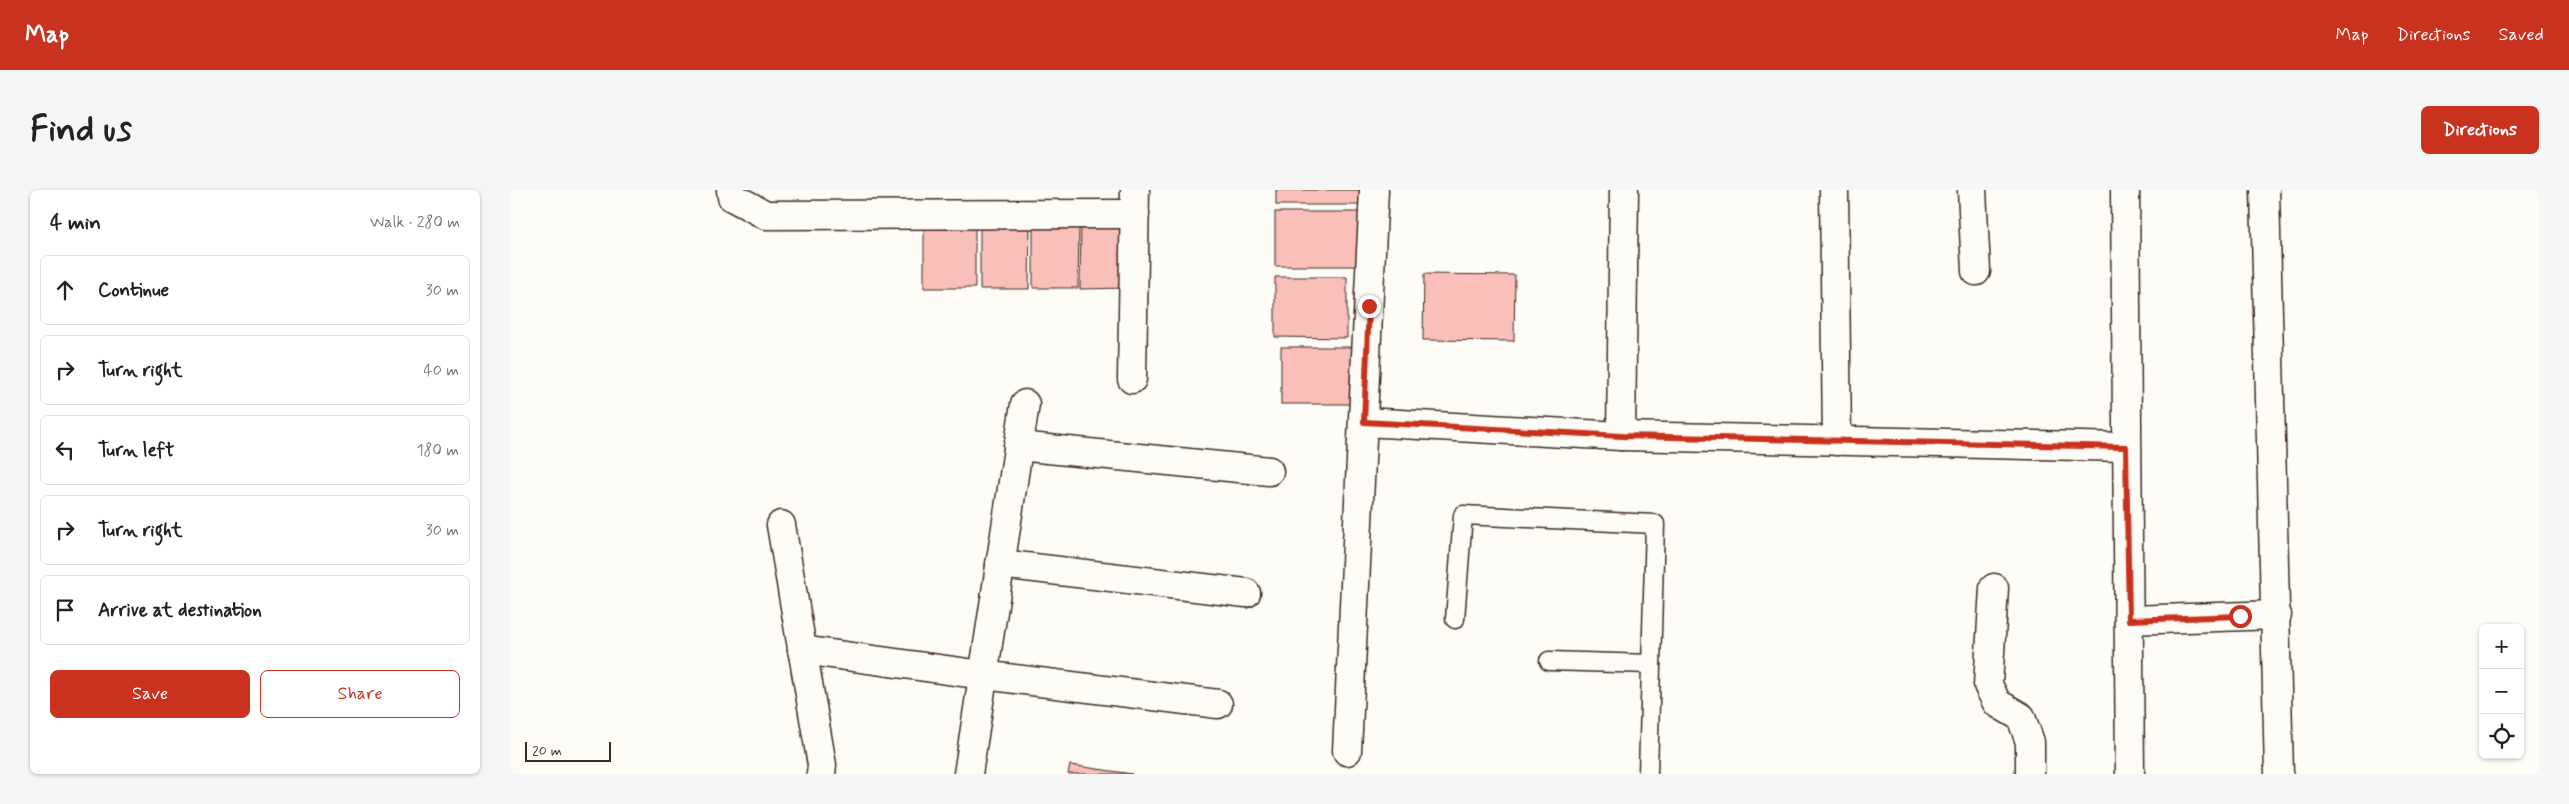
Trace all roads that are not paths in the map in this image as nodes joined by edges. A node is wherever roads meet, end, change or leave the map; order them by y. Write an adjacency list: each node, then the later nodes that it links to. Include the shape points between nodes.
1 (731, 190): 8 (street, via 732,197 766,215)
2 (1374, 190): 12 (street)
3 (1624, 190): 13 (street)
4 (1834, 190): 14 (street)
5 (1972, 190): 9 (street)
6 (2125, 190): 16 (street)
7 (2265, 190): 22 (street)
8 (1135, 202): 10 (street)
9 (1976, 271)
10 (1132, 379)
11 (1025, 404): 15 (street)
12 (1364, 422): 13 (street); 30 (street)
13 (1622, 436): 14 (street)
14 (1837, 441): 16 (street)
15 (1018, 446): 17 (street); 19 (street)
16 (2126, 447): 24 (street)
17 (1269, 472)
18 (781, 525): 25 (street)
19 (1000, 564): 21 (street); 28 (street)
20 (1994, 588): 34 (street, via 1988,685 1997,704 2021,717 2030,742)
21 (1246, 593)
22 (2277, 615): 24 (street); 36 (street)
23 (1455, 619): 27 (lane, via 1463,516 1655,524)
24 (2129, 620): 35 (street)
25 (802, 650): 28 (street); 31 (street)
26 (1549, 661): 27 (lane)
27 (1651, 664): 33 (lane)
28 (983, 675): 29 (street); 32 (street)
29 (1218, 704)
30 (1347, 751)
31 (821, 774)
32 (968, 774)
33 (1648, 774)
34 (2030, 774)
35 (2130, 774)
36 (2279, 774)

